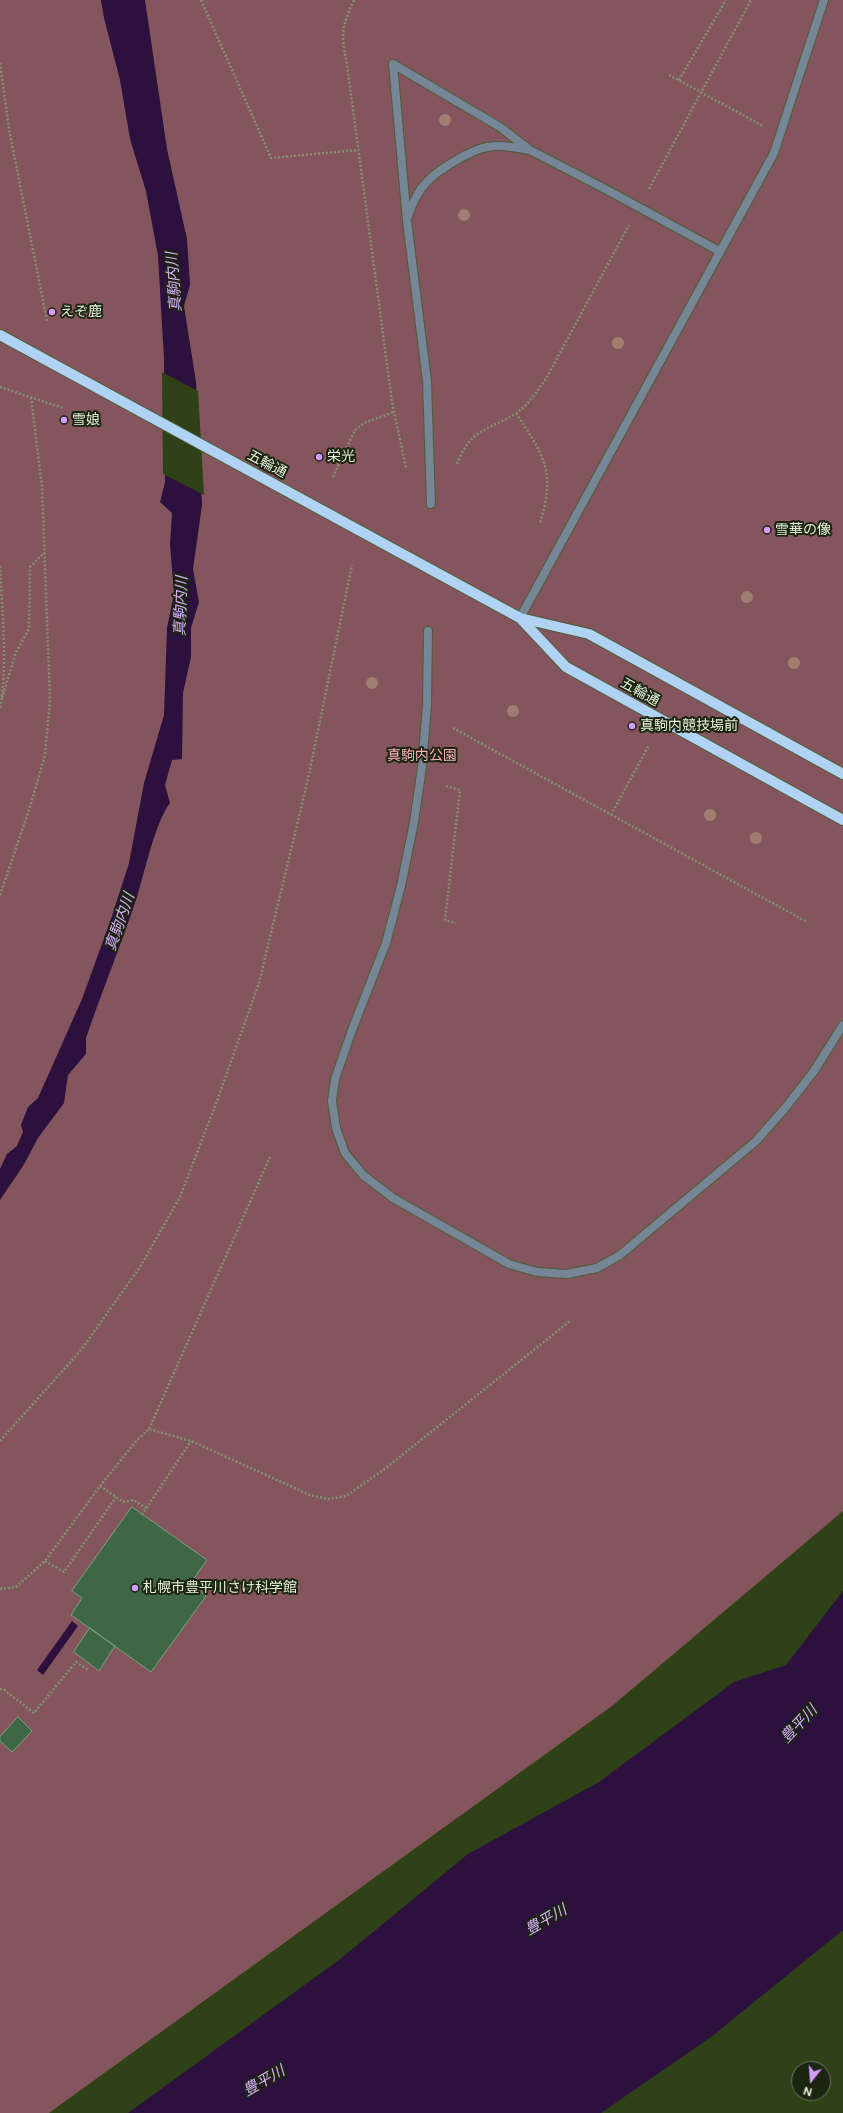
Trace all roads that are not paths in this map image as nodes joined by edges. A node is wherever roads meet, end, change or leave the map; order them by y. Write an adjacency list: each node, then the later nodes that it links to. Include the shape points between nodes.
1 (824, 0): 4 (lane, via 774,153)
2 (530, 150): 3 (lane, via 497,146 477,149 436,172 424,184 414,200); 3 (lane, via 500,127 392,64); 4 (lane, bridge)
3 (407, 221): 6 (lane, via 426,381)
4 (719, 251): 7 (lane)
5 (0, 335): 7 (main road, 五輪通)
6 (431, 504)
7 (520, 618): 9 (main road, 五輪通, via 589,634); 10 (main road, 五輪通, via 566,667)
8 (428, 631): 11 (lane, via 427,705 422,767 401,886 386,942 335,1079 332,1101 336,1128 345,1153 363,1175 392,1198 509,1264 537,1272 567,1274 597,1268 620,1255 756,1141 814,1071)
9 (843, 774)
10 (843, 820)
11 (843, 1025)

